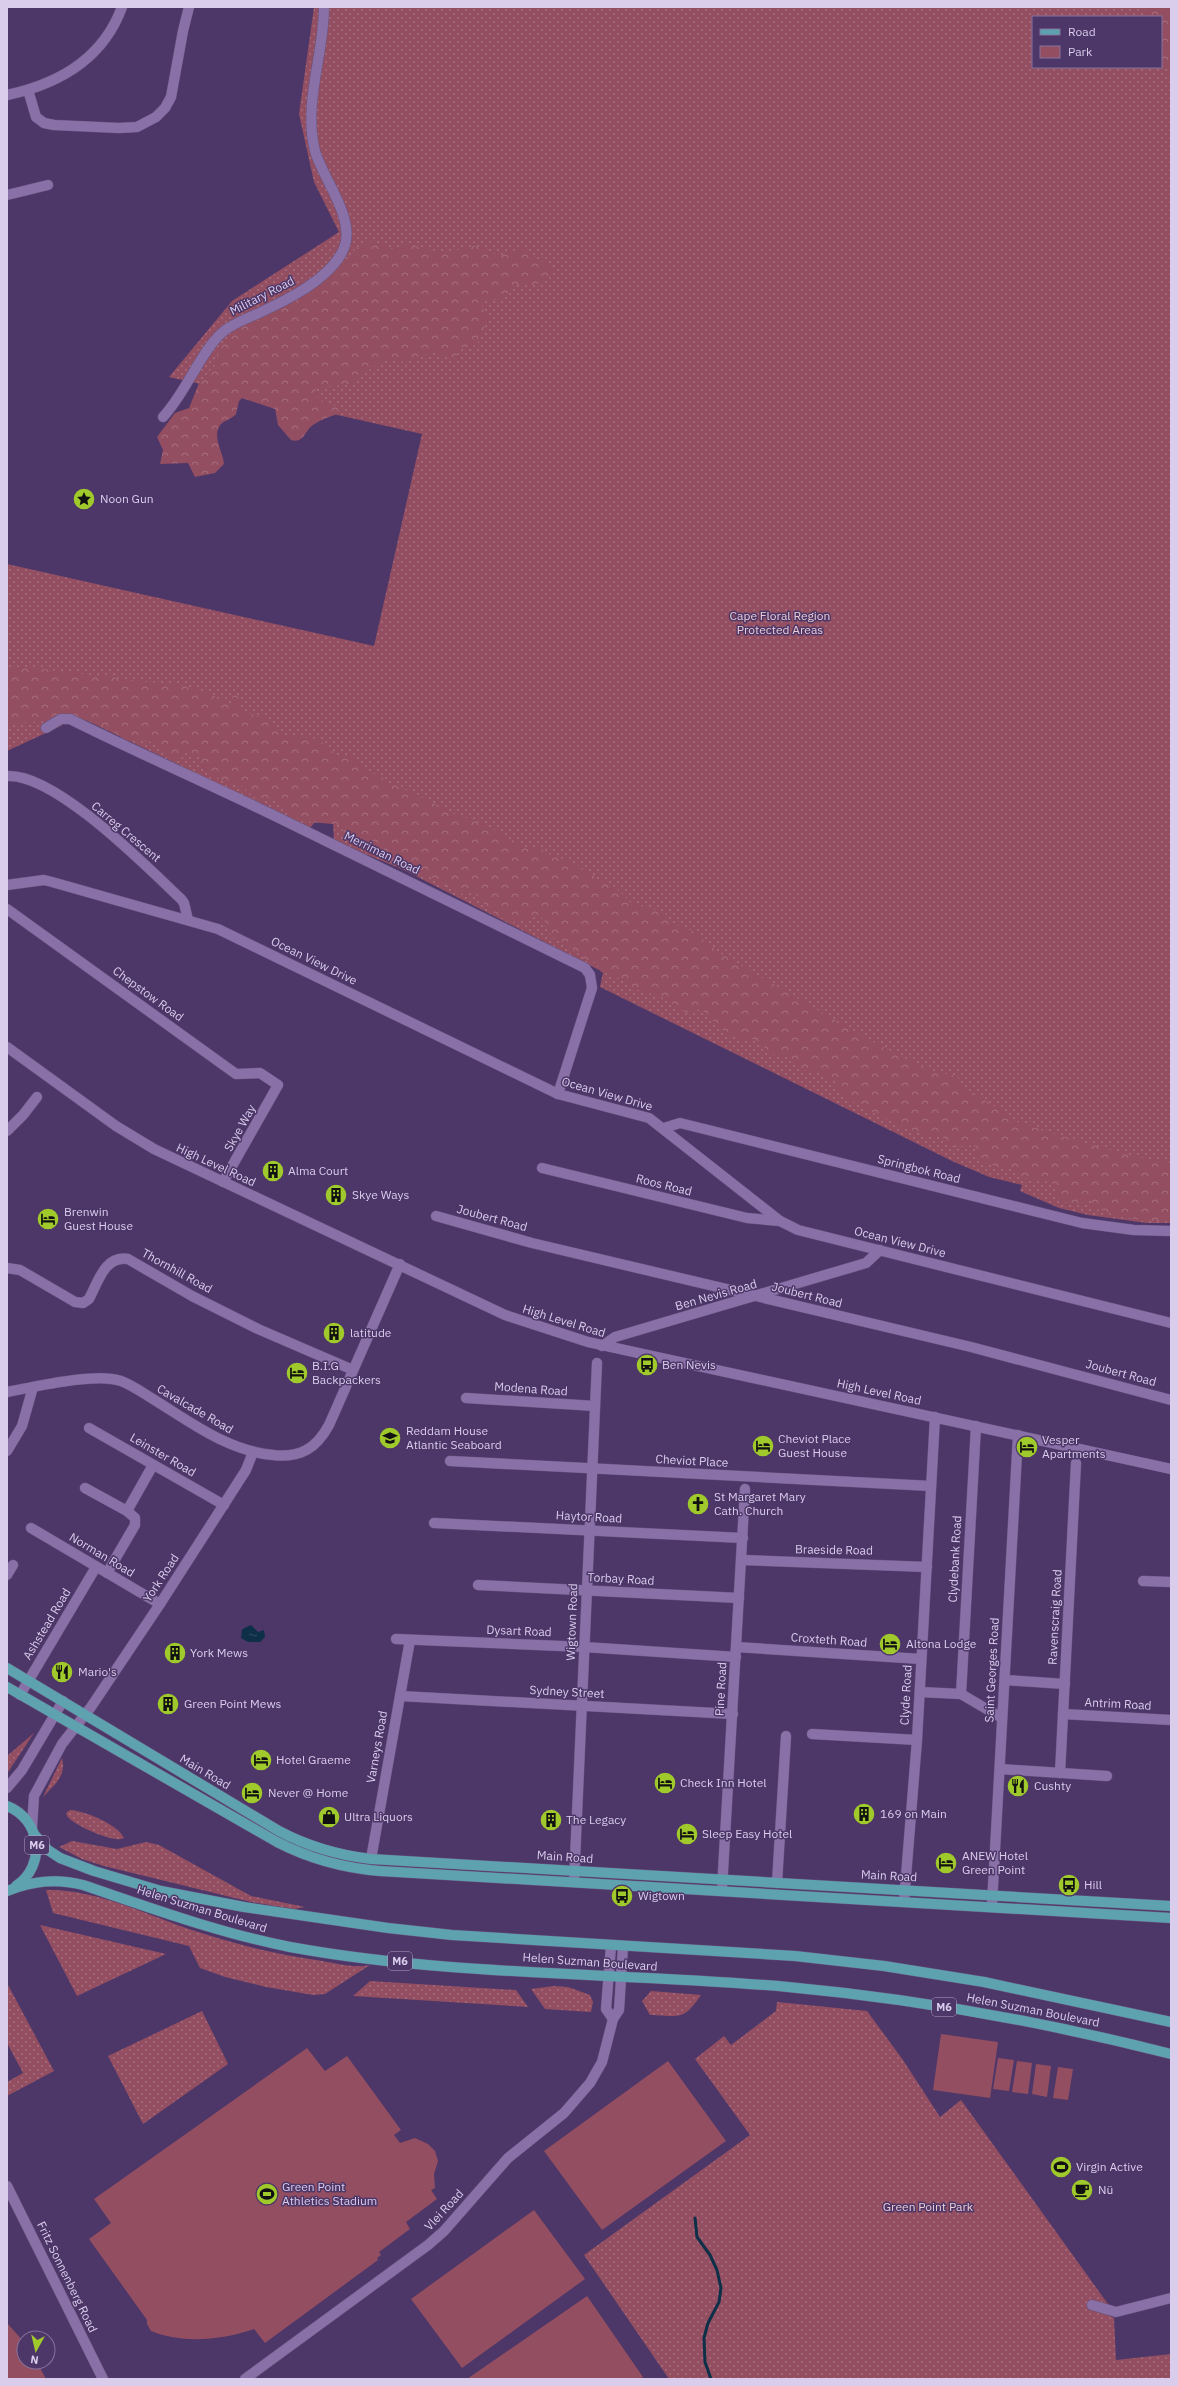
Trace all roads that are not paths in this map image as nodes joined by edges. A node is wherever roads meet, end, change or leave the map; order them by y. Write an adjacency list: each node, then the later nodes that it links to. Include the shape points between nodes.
1 (122, 7): 4 (street, via 108,37 92,56 72,71)
2 (189, 7): 4 (street, via 171,97 165,108 137,128 49,124 36,117)
3 (324, 7): 8 (street, Military Road, via 311,125 322,171 346,225 345,247 333,265 308,287 224,331 210,348 174,406)
4 (28, 90): 5 (street)
5 (7, 95)
6 (48, 185): 7 (street)
7 (7, 195)
8 (163, 417)
9 (46, 728): 16 (street, Merriman Road, via 61,719 70,719 397,874 586,968 592,988)
10 (7, 776): 13 (street, Carreg Crescent, via 25,777 44,785 99,823 181,899)
11 (7, 885): 13 (street, Ocean View Drive, via 44,880)
12 (7, 909): 15 (street, Chepstow Road, via 236,1074 260,1073)
13 (188, 920): 16 (street, Ocean View Drive, via 218,929)
14 (7, 1047): 21 (street, High Level Road, via 134,1138)
15 (278, 1085): 21 (street, Skye Way)
16 (558, 1094): 18 (street, Ocean View Drive, via 640,1115)
17 (37, 1097): 19 (street)
18 (664, 1128): 23 (street, Ocean View Drive); 24 (street, Springbok Road, via 680,1123 1089,1224 1134,1230)
19 (7, 1130)
20 (542, 1168): 23 (street, Roos Road, via 747,1218)
21 (223, 1182): 26 (street, High Level Road)
22 (436, 1216): 28 (street, Joubert Road, via 532,1243)
23 (780, 1221): 25 (street, Ocean View Drive, via 798,1230)
24 (1171, 1231)
25 (880, 1250): 28 (street, Ben Nevis Road, via 866,1263); 29 (street, Ocean View Drive)
26 (400, 1264): 30 (street, High Level Road, via 504,1315); 32 (street, Cavalcade Road)
27 (7, 1268): 32 (street, Thornhill Road, via 20,1270 80,1303 89,1299 111,1260 128,1259 192,1296 258,1329)
28 (758, 1296): 30 (street, Ben Nevis Road, via 615,1337); 36 (street, Joubert Road, via 971,1347)
29 (1171, 1323)
30 (602, 1346): 38 (street, High Level Road)
31 (597, 1363): 37 (street, Wigtown Road)
32 (353, 1370): 43 (street, Cavalcade Road, via 325,1432 310,1449 293,1456)
33 (33, 1387): 34 (street, Cavalcade Road); 42 (street, via 22,1426); 43 (street, Cavalcade Road, via 98,1378 121,1381 213,1436)
34 (7, 1392)
35 (466, 1398): 37 (street, Modena Road)
36 (1171, 1400)
37 (595, 1406): 47 (street, Wigtown Road)
38 (935, 1417): 39 (street, High Level Road); 49 (street, Clyde Road)
39 (976, 1426): 41 (street, High Level Road); 82 (street, Clydebank Road)
40 (89, 1428): 46 (street, Leinster Road)
41 (1018, 1435): 48 (street, High Level Road); 77 (street, Saint Georges Road)
42 (7, 1451)
43 (253, 1452): 52 (street, York Road, via 246,1470)
44 (450, 1461): 47 (street, Cheviot Place)
45 (1076, 1463): 79 (street, Ravenscraig Road)
46 (153, 1465): 52 (street, Leinster Road); 53 (street)
47 (591, 1468): 49 (street, Cheviot Place); 56 (street, Wigtown Road)
48 (1171, 1469)
49 (931, 1486): 60 (street, Clyde Road)
50 (85, 1488): 53 (street)
51 (745, 1489): 57 (street, Pine Road)
52 (224, 1505): 69 (street, York Road)
53 (127, 1511): 62 (street, via 135,1518 135,1525)
54 (434, 1523): 56 (street, Haytor Road)
55 (31, 1528): 61 (street, Norman Road)
56 (588, 1530): 57 (street, Haytor Road); 67 (street, Wigtown Road)
57 (743, 1538): 58 (street, Pine Road)
58 (742, 1560): 60 (street, Braeside Road); 68 (street, Pine Road)
59 (13, 1565): 63 (street)
60 (927, 1566): 75 (street, Clyde Road)
61 (96, 1567): 62 (street, Norman Road); 78 (street, Ashstead Road)
62 (107, 1573): 69 (street, Norman Road)
63 (7, 1575)
64 (1143, 1581): 65 (street)
65 (1171, 1582)
66 (478, 1585): 67 (street, Torbay Road)
67 (586, 1590): 68 (street, Torbay Road); 72 (street, Wigtown Road)
68 (739, 1598): 73 (street, Pine Road)
69 (160, 1604): 87 (street, York Road)
70 (396, 1639): 71 (street, Dysart Road)
71 (410, 1640): 72 (street, Dysart Road); 84 (street, Varneys Road)
72 (584, 1647): 74 (street, Dysart Road); 86 (street, Wigtown Road)
73 (736, 1647): 74 (street, Pine Road); 75 (street, Croxteth Road)
74 (736, 1657): 88 (street, Pine Road)
75 (921, 1659): 81 (street, Clyde Road)
76 (7, 1668): 78 (main road, Main Road)
77 (1005, 1680): 79 (street); 91 (street, Saint Georges Road)
78 (28, 1681): 83 (street, Ashstead Road); 85 (main road, Main Road)
79 (1065, 1684): 89 (street, Ravenscraig Road)
80 (7, 1687): 83 (main road, Main Road)
81 (920, 1692): 82 (street); 96 (street, Clyde Road)
82 (961, 1694): 91 (street)
83 (20, 1695): 90 (main road, Main Road)
84 (400, 1696): 86 (street, Sydney Street); 103 (street, Varneys Road)
85 (62, 1701): 87 (main road, Main Road); 90 (street)
86 (582, 1706): 88 (street, Sydney Street); 104 (street, Wigtown Road)
87 (86, 1714): 93 (street, York Road); 103 (main road, Main Road, via 141,1750 293,1838 327,1851)
88 (733, 1714): 107 (street, Pine Road)
89 (1064, 1714): 92 (street, Antrim Road); 98 (street, Ravenscraig Road)
90 (54, 1715): 93 (main road, Main Road); 100 (street, via 22,1770)
91 (1002, 1718): 97 (street, Saint Georges Road)
92 (1171, 1720)
93 (75, 1727): 102 (street, York Road, via 62,1744 34,1796); 105 (main road, Main Road, via 277,1842 316,1860 369,1870)
94 (812, 1734): 96 (street)
95 (786, 1736): 106 (street)
96 (917, 1740): 109 (street, Clyde Road)
97 (1000, 1769): 98 (street); 110 (street, Saint Georges Road)
98 (1060, 1773): 99 (street)
99 (1107, 1776)
100 (7, 1788)
101 (7, 1806): 102 (main road, Helen Suzman Boulevard / M6, via 21,1814)
102 (33, 1831): 108 (main road, Helen Suzman Boulevard / M6, via 37,1851 33,1867 26,1878); 115 (main road, Helen Suzman Boulevard / M6, via 48,1850 68,1862 138,1885 204,1900 388,1928)
103 (371, 1859): 104 (main road, Main Road)
104 (574, 1871): 105 (street, Wigtown Road); 107 (main road, Main Road)
105 (574, 1882): 107 (main road, Main Road)
106 (776, 1883): 107 (main road, Main Road); 109 (main road, Main Road)
107 (723, 1886): 111 (main road, Main Road)
108 (10, 1890): 117 (main road, Helen Suzman Boulevard / M6, via 45,1880 68,1881 228,1933 328,1952 450,1966)
109 (904, 1890): 110 (main road, Main Road); 111 (street, Clyde Road)
110 (992, 1896): 112 (main road, Main Road); 113 (street, Saint Georges Road)
111 (904, 1901): 113 (main road, Main Road)
112 (1171, 1906)
113 (992, 1907): 114 (main road, Main Road)
114 (1171, 1918)
115 (611, 1946): 116 (main road, Helen Suzman Boulevard / M6); 117 (street)
116 (623, 1947): 118 (street, Vlei Road); 119 (main road, Helen Suzman Boulevard / M6, via 795,1956 884,1966 984,1982)
117 (608, 1976): 118 (main road, Helen Suzman Boulevard / M6); 120 (street, via 606,2009)
118 (621, 1977): 120 (street, Vlei Road, via 619,2010); 123 (main road, Helen Suzman Boulevard / M6, via 787,1987 916,2002 1024,2020)
119 (1097, 2005): 121 (main road, Helen Suzman Boulevard / M6); 122 (main road)
120 (613, 2019): 128 (street, Vlei Road, via 602,2062 583,2093 564,2113 508,2158 444,2232)
121 (1171, 2022)
122 (1171, 2028)
123 (1171, 2054)
124 (7, 2186): 127 (street, Fritz Sonnenberg Road)
125 (1171, 2298): 126 (street, via 1116,2312)
126 (1092, 2305)
127 (103, 2379)
128 (245, 2379)

